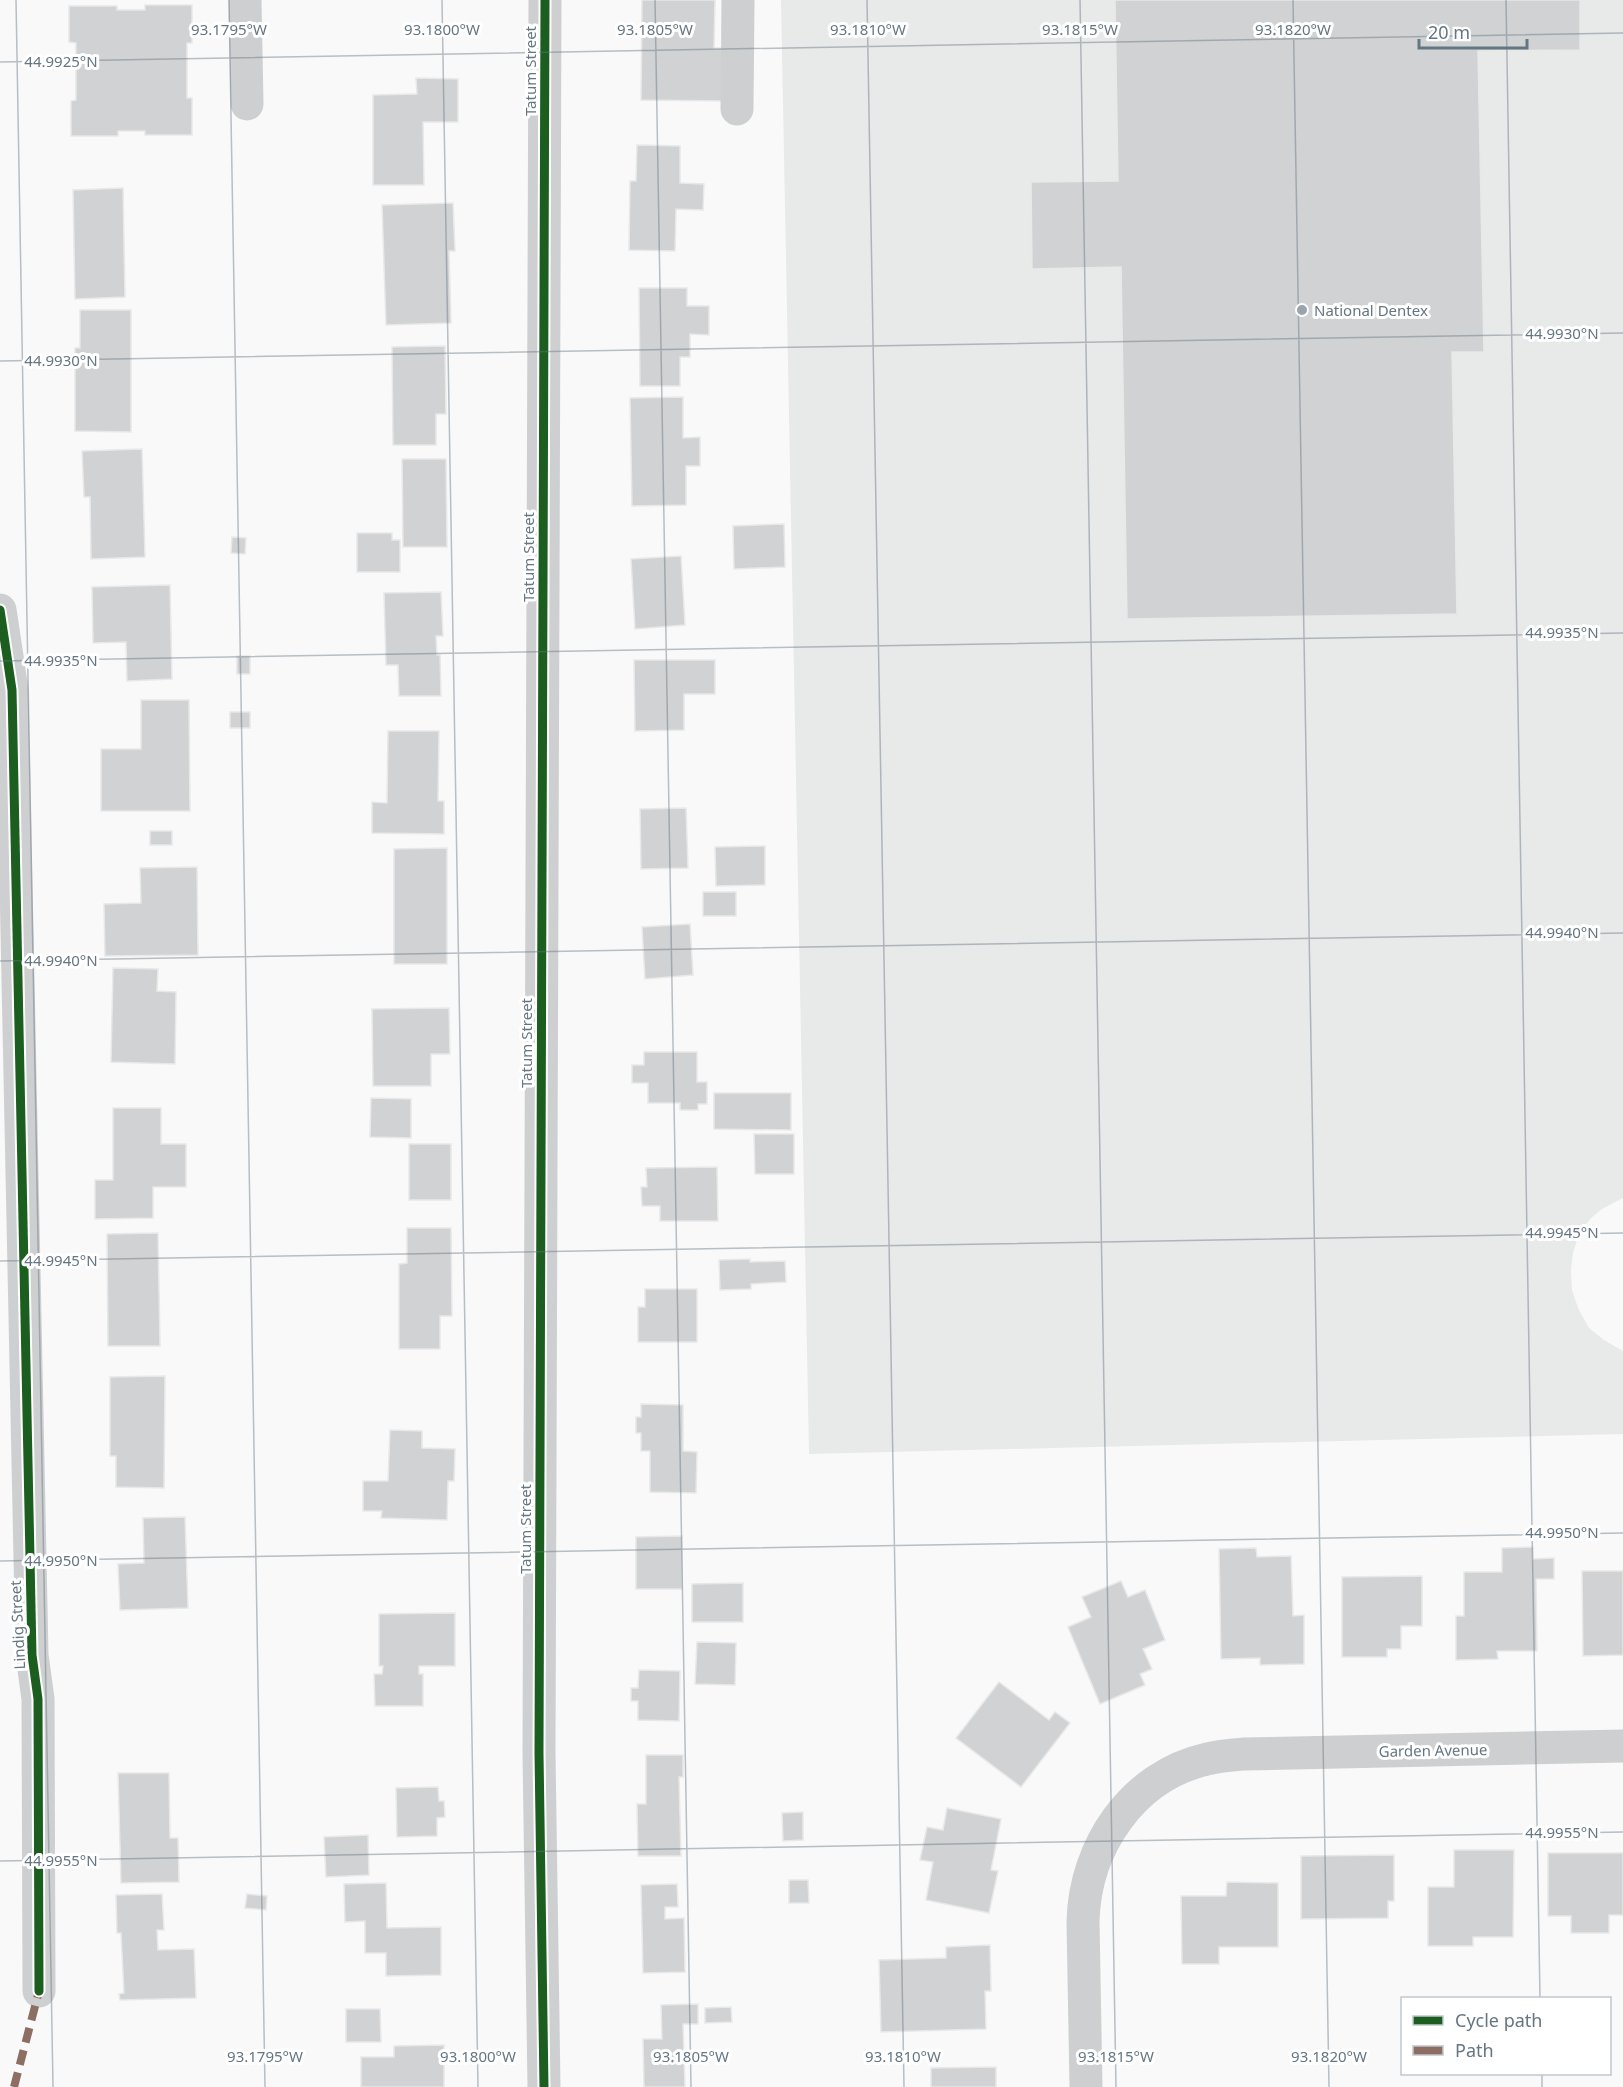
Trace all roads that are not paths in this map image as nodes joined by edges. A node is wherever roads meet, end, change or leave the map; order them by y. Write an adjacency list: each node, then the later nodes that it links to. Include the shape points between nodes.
1 (245, 0): 4 (street)
2 (545, 0): 9 (street, Tatum Street, via 539,1729)
3 (738, 0): 5 (street)
4 (247, 104)
5 (737, 109)
6 (0, 610): 8 (street, Lindig Street, via 12,690 32,1655 38,1699)
7 (1623, 1746): 10 (street, Garden Avenue, via 1244,1754 1206,1759 1172,1772 1139,1795 1107,1832 1091,1868 1083,1904)
8 (39, 1991)
9 (544, 2087)
10 (1086, 2087)

